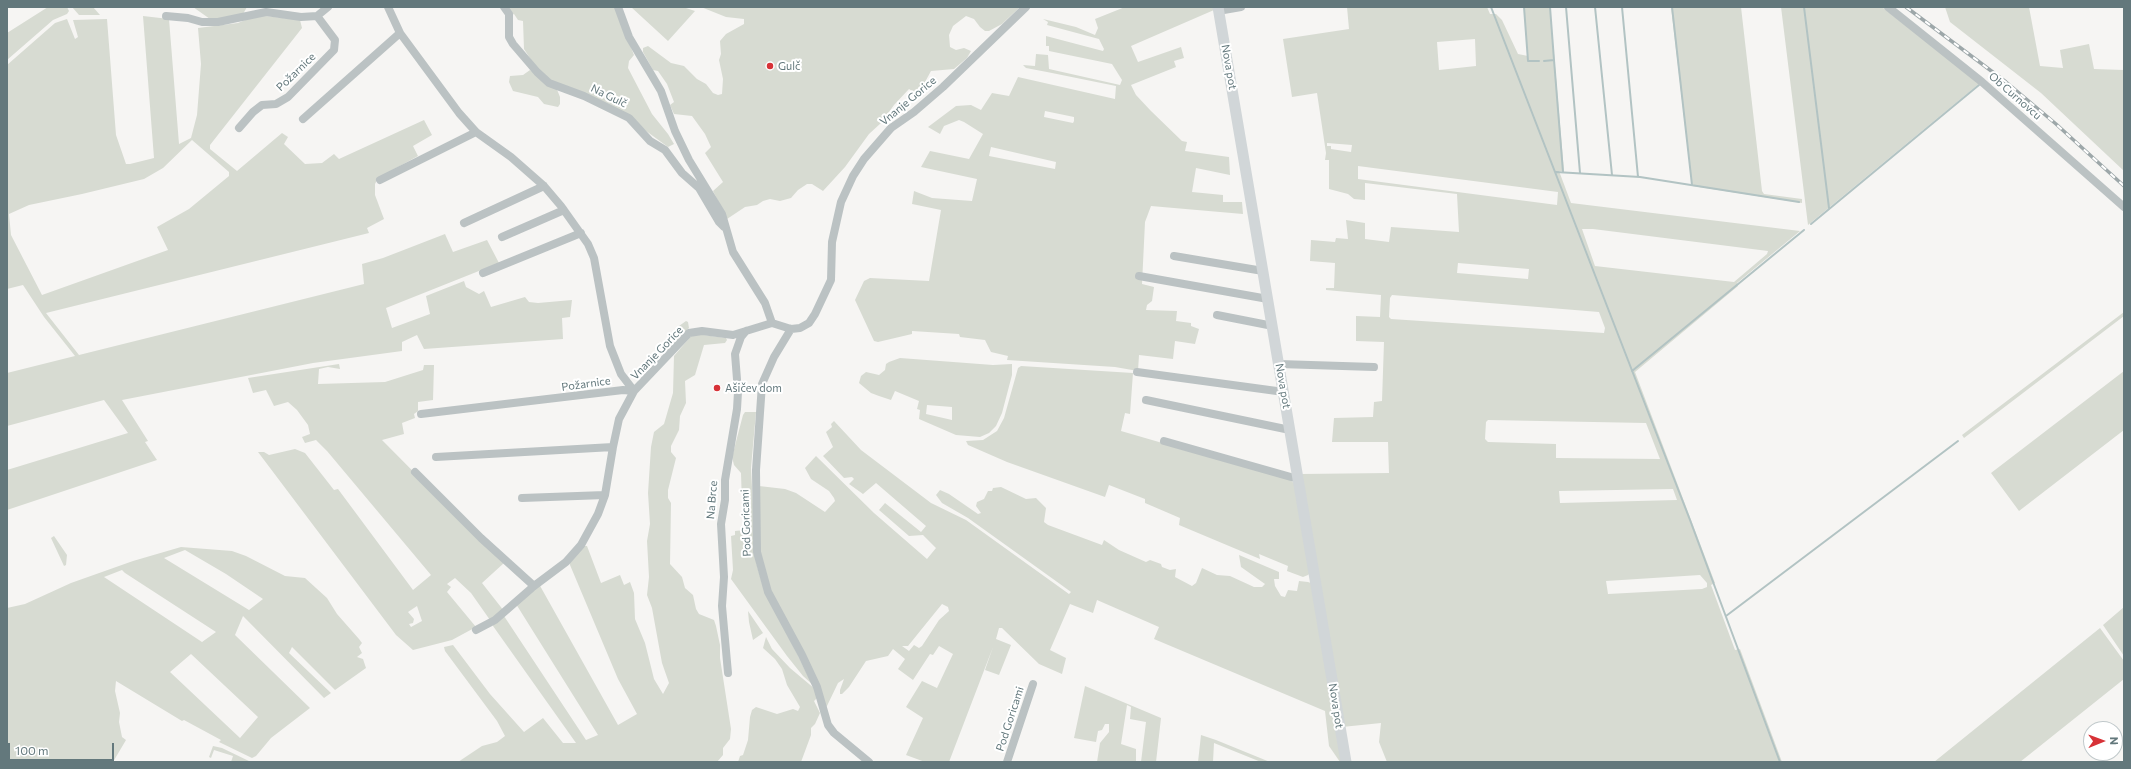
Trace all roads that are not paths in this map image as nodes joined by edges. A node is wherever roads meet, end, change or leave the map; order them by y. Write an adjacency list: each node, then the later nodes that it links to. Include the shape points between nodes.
1 (328, 7): 10 (street)
2 (388, 7): 11 (street, Požarnice)
3 (504, 7): 20 (street, Na Gulč, via 509,14 509,37 537,72 550,83 584,96 628,118 650,141 665,150 682,174 699,188)
4 (618, 7): 20 (street, Na Gulč, via 629,37 661,91 675,131 689,160 722,214)
5 (1026, 7): 31 (street, Vnanje Gorice, via 943,87 891,128 864,159 853,176 842,202 832,242 831,280 826,294 809,323)
6 (1241, 7): 8 (street, Nova pot)
7 (1888, 7): 17 (street, Ob Curnovcu, via 1982,82)
8 (1218, 9): 24 (street, Nova pot)
9 (166, 16): 10 (street, via 210,22 227,21 266,12 302,17)
10 (317, 16): 13 (street, Požarnice, via 335,40 334,50 288,97 252,112)
11 (400, 33): 12 (street); 14 (street, Požarnice)
12 (303, 119)
13 (240, 128)
14 (476, 132): 15 (street); 16 (street, Požarnice)
15 (380, 180)
16 (544, 186): 18 (street, Požarnice); 19 (street)
17 (2124, 207)
18 (564, 210): 21 (street, Požarnice); 22 (street)
19 (464, 223)
20 (726, 229): 29 (street, Na Gulč, via 733,252 765,303)
21 (581, 233): 25 (street); 36 (street, Požarnice, via 594,258 610,346 621,374)
22 (502, 237)
23 (1174, 256): 24 (street)
24 (1264, 271): 27 (street, Nova pot)
25 (483, 272)
26 (1139, 276): 27 (street)
27 (1268, 299): 30 (street, Nova pot)
28 (1217, 315): 30 (street)
29 (772, 323): 31 (street); 32 (street, Vnanje Gorice)
30 (1273, 326): 33 (street, Nova pot)
31 (791, 329): 52 (street, Pod Goricami, via 762,384 756,470 757,552 768,592 817,687 828,725 834,733)
32 (746, 331): 36 (street, Vnanje Gorice, via 733,335 702,331 689,333); 50 (street, Na Brce, via 735,354 738,403 725,480 721,524 724,577 722,606)
33 (1280, 364): 34 (street); 37 (street, Nova pot)
34 (1374, 367)
35 (1137, 372): 37 (street)
36 (634, 391): 39 (street, Požarnice, via 623,390); 42 (street, Vnanje Gorice, via 619,419)
37 (1284, 392): 40 (street, Nova pot)
38 (1146, 400): 40 (street)
39 (421, 414)
40 (1290, 430): 45 (street, Nova pot)
41 (1164, 441): 45 (street)
42 (613, 447): 43 (street); 46 (street, Vnanje Gorice)
43 (436, 457)
44 (415, 472): 48 (street, via 480,538)
45 (1298, 479): 54 (street, Nova pot)
46 (605, 495): 47 (street); 48 (street, Vnanje Gorice, via 581,545 566,562)
47 (522, 498)
48 (534, 586): 49 (street, Vnanje Gorice, via 495,620)
49 (476, 630)
50 (728, 674)
51 (1033, 684): 53 (street, Pod Goricami)
52 (870, 762)
53 (1007, 762)
54 (1346, 762)

